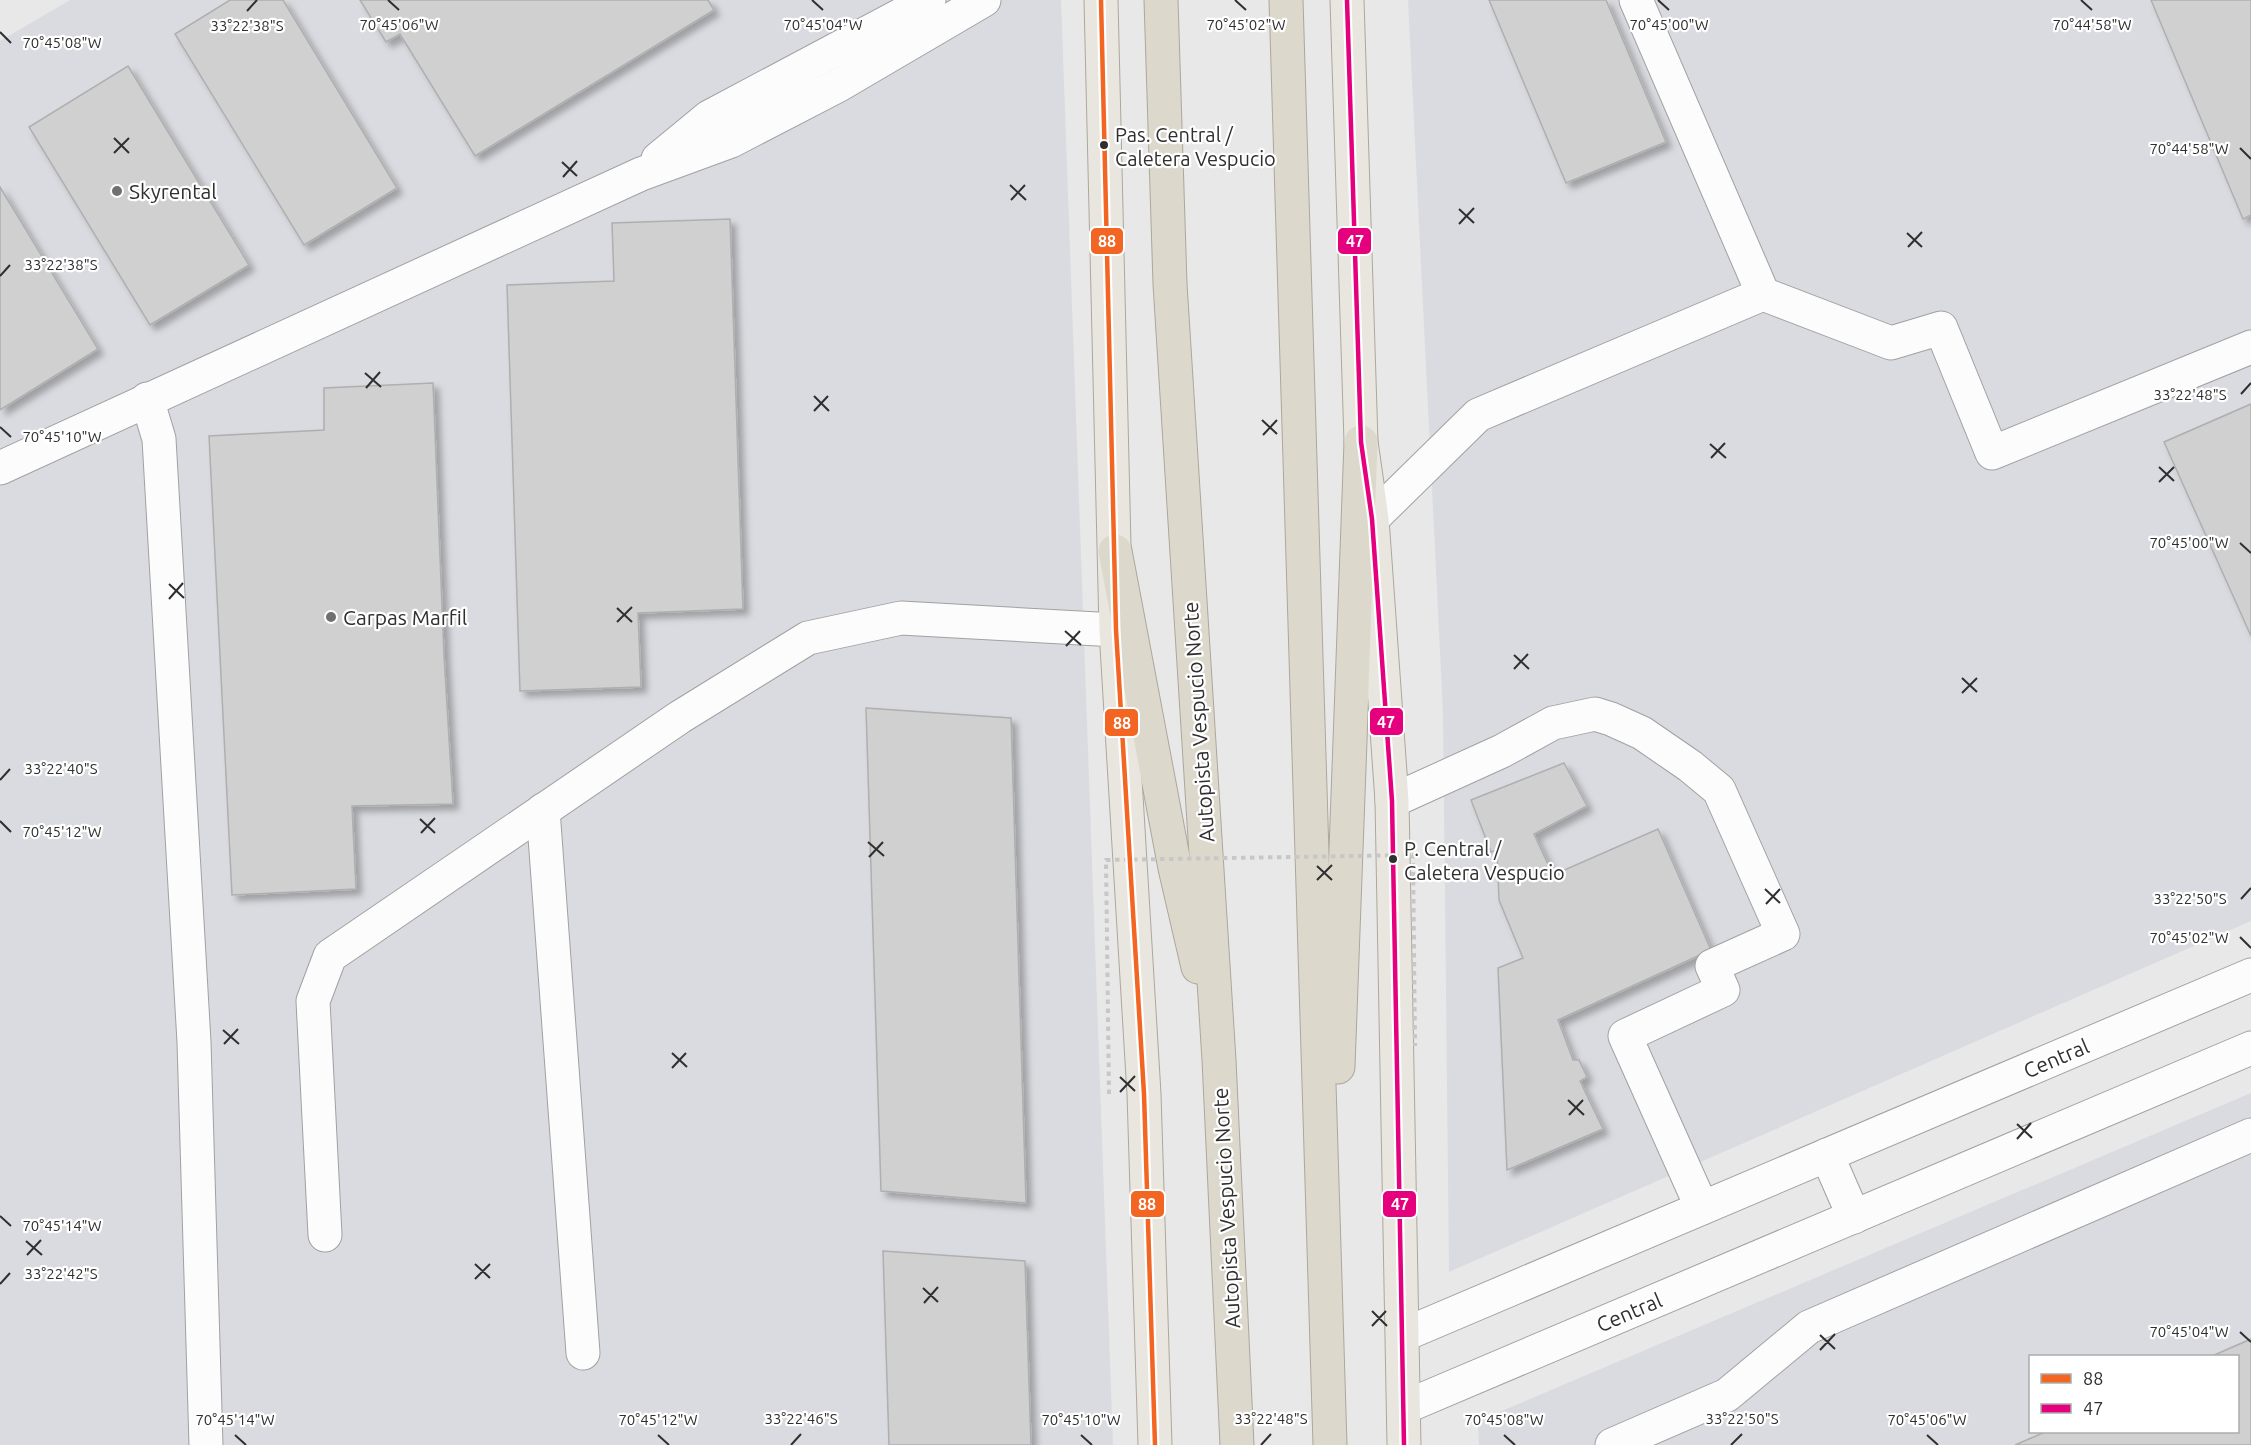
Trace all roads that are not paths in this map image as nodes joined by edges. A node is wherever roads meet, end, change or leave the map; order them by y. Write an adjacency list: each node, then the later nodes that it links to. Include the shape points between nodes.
1 (929, 0): 8 (street, via 709,117)
2 (984, 0): 8 (street, via 839,85 732,141)
3 (1101, 0): 15 (main road)
4 (1161, 0): 21 (highway, Autopista Vespucio Norte, via 1170,284)
5 (1286, 0): 29 (highway)
6 (1347, 0): 12 (main road)
7 (1636, 0): 9 (street)
8 (641, 174): 11 (street)
9 (1763, 294): 10 (street, via 1891,344 1941,328 1992,453); 14 (street, via 1478,415)
10 (2251, 347)
11 (147, 399): 13 (street); 31 (street, via 159,439 193,1030)
12 (1361, 442): 14 (main road); 29 (highway)
13 (0, 468)
14 (1372, 519): 17 (main road)
15 (1115, 550): 16 (main road); 21 (highway, via 1175,868)
16 (1116, 630): 18 (street, via 901,618 808,638 680,717); 32 (main road, via 1144,1094)
17 (1392, 801): 24 (street, via 1553,723 1595,714 1642,733 1719,790 1783,934 1712,966 1723,990 1625,1036); 27 (main road)
18 (543, 810): 26 (street, via 330,956 313,1000); 28 (street)
19 (2251, 975): 23 (street, Central)
20 (2251, 1048): 25 (street, Central)
21 (1219, 1060): 33 (highway, Autopista Vespucio Norte)
22 (2251, 1136): 36 (street, via 1809,1327 1727,1395)
23 (1827, 1155): 24 (street, Central); 25 (street)
24 (1702, 1208): 27 (street, Central)
25 (1854, 1217): 30 (street, Central)
26 (325, 1235)
27 (1402, 1335): 30 (main road)
28 (583, 1353)
29 (1327, 1366): 34 (highway)
30 (1404, 1407): 35 (main road)
31 (206, 1445)
32 (1155, 1445)
33 (1237, 1445)
34 (1329, 1445)
35 (1404, 1445)
36 (1612, 1445)

